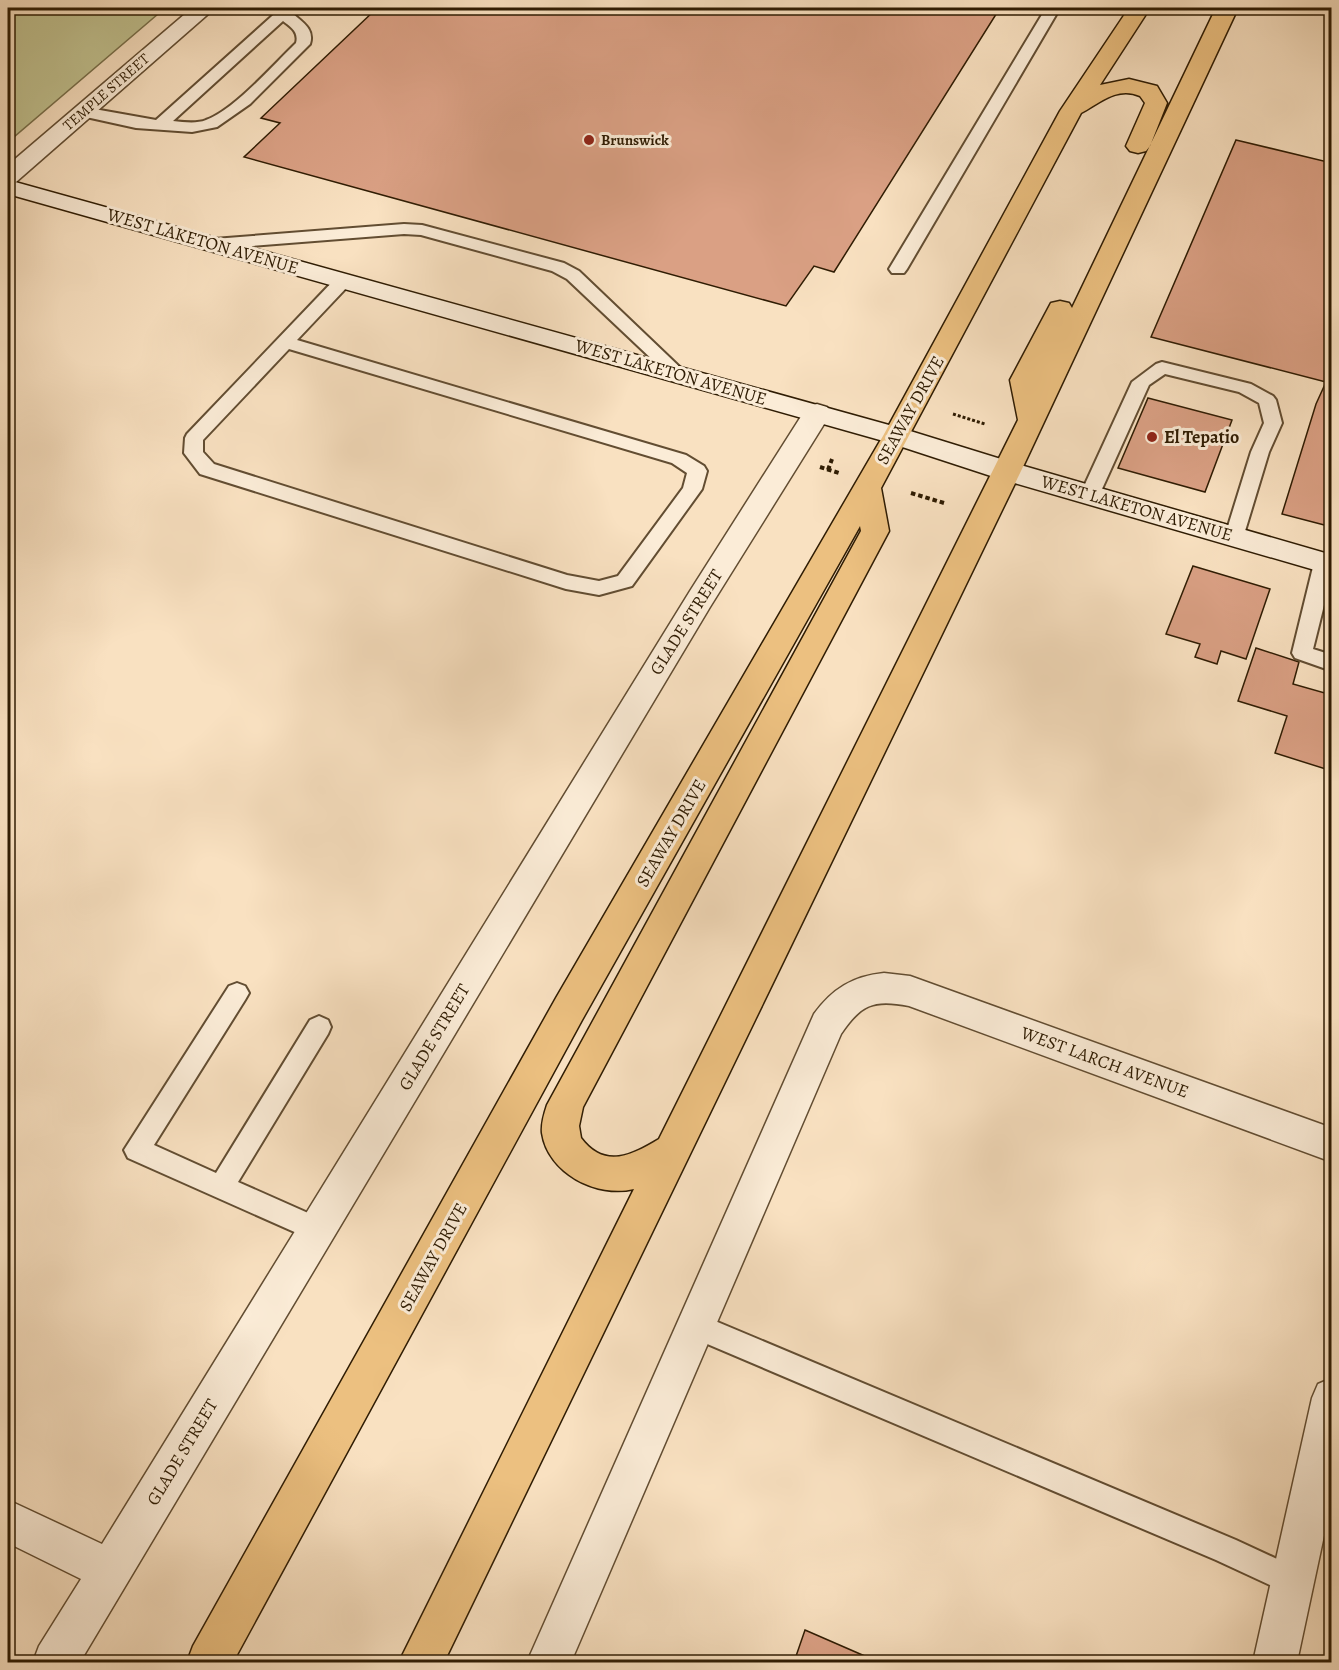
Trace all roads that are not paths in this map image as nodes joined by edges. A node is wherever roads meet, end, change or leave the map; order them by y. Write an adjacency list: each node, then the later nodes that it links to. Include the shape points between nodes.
1 (204, 8): 7 (street, TEMPLE STREET)
2 (1053, 8): 12 (lane)
3 (1139, 8): 6 (highway, SEAWAY DRIVE)
4 (1227, 8): 17 (highway)
5 (286, 10): 8 (lane); 8 (lane, via 301,28 303,44 230,113 213,124)
6 (1071, 111): 17 (highway, via 1099,92 1129,85 1149,91 1156,103 1023,380); 18 (highway, SEAWAY DRIVE)
7 (83, 112): 8 (lane); 9 (street, TEMPLE STREET)
8 (160, 125)
9 (8, 177)
10 (8, 187): 11 (street, WEST LAKETON AVENUE)
11 (214, 244): 13 (street, WEST LAKETON AVENUE); 15 (lane, via 422,230 558,267 573,275)
12 (898, 269)
13 (343, 281): 14 (lane); 15 (street, WEST LAKETON AVENUE)
14 (285, 342): 14 (lane, via 194,438 193,453 207,469 566,582 599,588 625,581 692,489 697,471 679,459)
15 (680, 375): 16 (street, WEST LAKETON AVENUE)
16 (817, 413): 18 (street, WEST LAKETON AVENUE); 30 (street, GLADE STREET)
17 (1031, 420): 19 (highway)
18 (897, 436): 19 (street, WEST LAKETON AVENUE); 20 (highway, SEAWAY DRIVE)
19 (1006, 471): 21 (street, WEST LAKETON AVENUE); 28 (highway)
20 (856, 481): 28 (highway, via 875,531 565,1105 561,1135 567,1150 595,1170 632,1173); 37 (highway, SEAWAY DRIVE)
21 (1090, 495): 22 (street, WEST LAKETON AVENUE); 22 (lane, via 1141,382 1162,368 1245,388 1267,400 1273,423 1260,452)
22 (1235, 536): 23 (street, WEST LAKETON AVENUE)
23 (1328, 564): 24 (lane, via 1302,653)
24 (1332, 663)
25 (237, 993): 29 (lane, via 137,1150)
26 (319, 1027): 29 (lane)
27 (1332, 1145): 31 (street, WEST LARCH AVENUE, via 910,991 876,987 854,994 827,1025)
28 (672, 1151): 38 (highway)
29 (221, 1187): 30 (lane)
30 (317, 1230): 34 (street, GLADE STREET)
31 (696, 1326): 35 (lane); 39 (street)
32 (1332, 1398): 35 (street)
33 (8, 1521): 34 (street)
34 (110, 1571): 36 (street, GLADE STREET)
35 (1293, 1581): 40 (street)
36 (55, 1662)
37 (209, 1662)
38 (421, 1662)
39 (549, 1662)
40 (1275, 1662)

